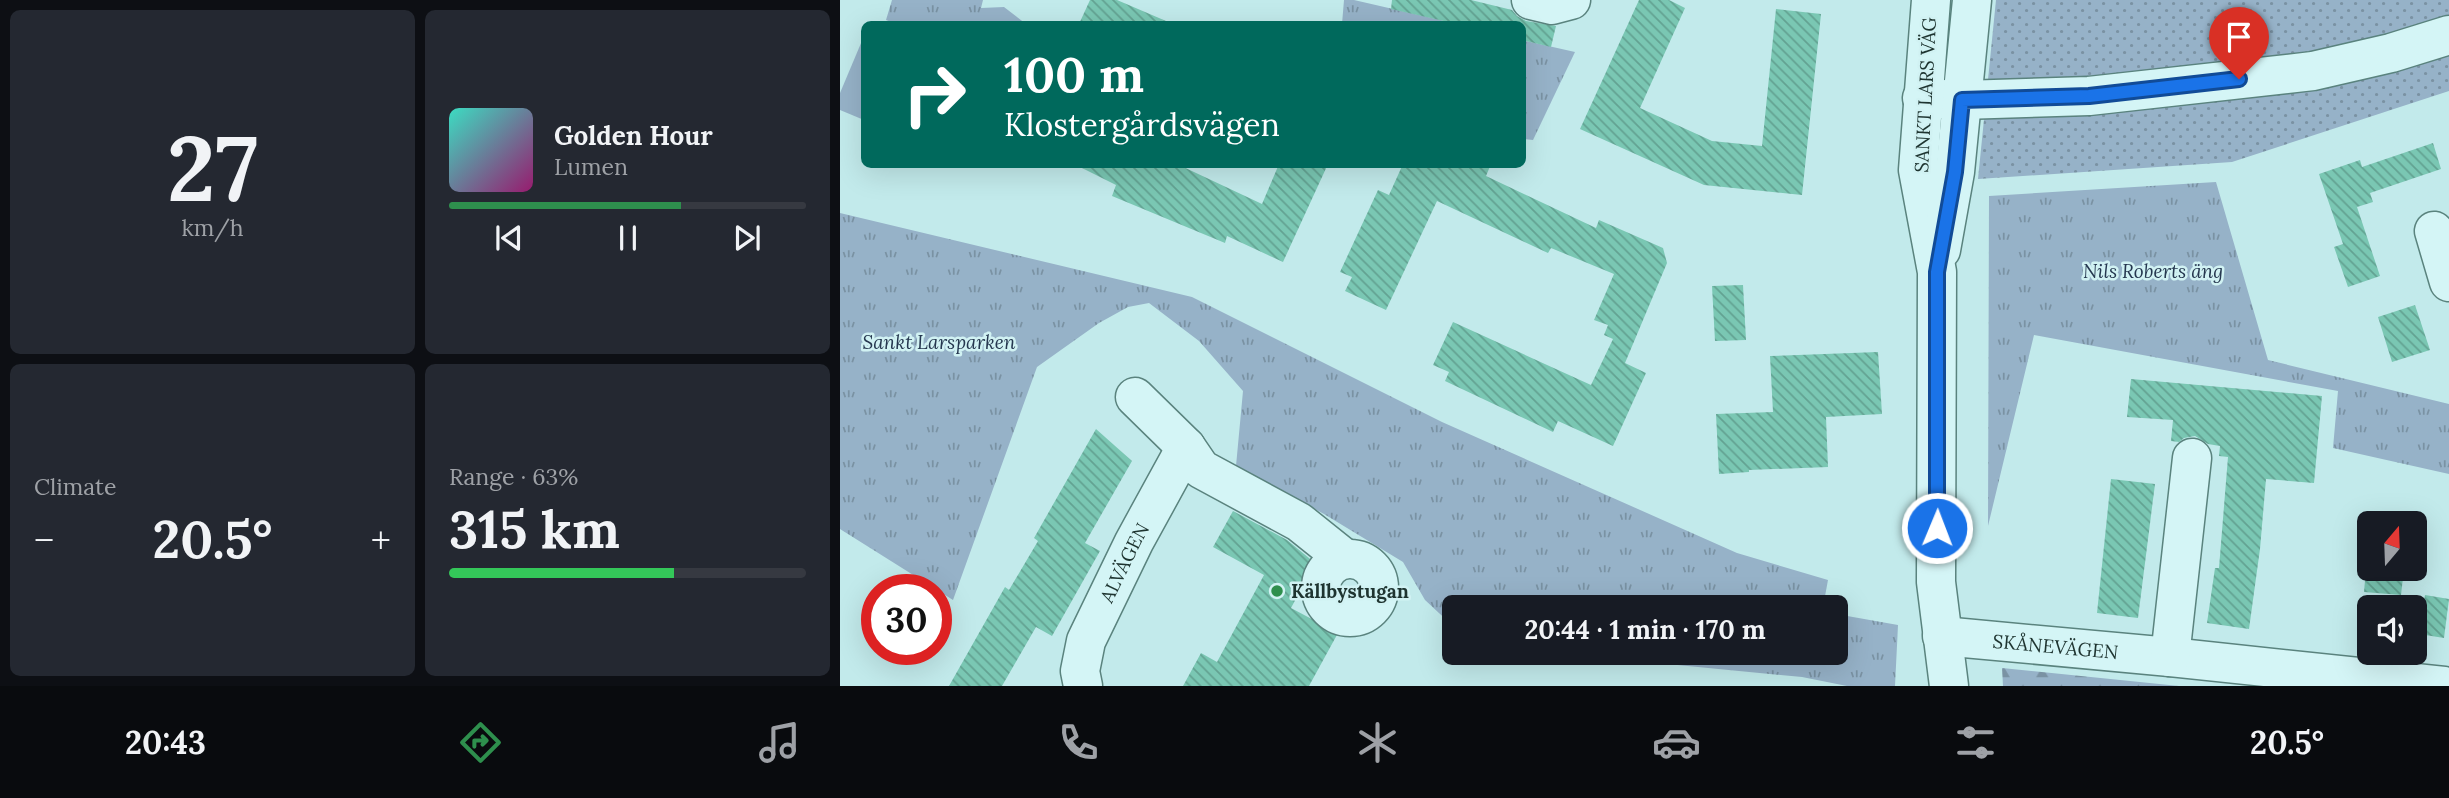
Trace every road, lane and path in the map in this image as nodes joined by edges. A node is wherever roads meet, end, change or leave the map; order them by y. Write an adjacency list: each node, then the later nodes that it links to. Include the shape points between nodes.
1 (1531, 0): 2 (street, via 1552,5)
2 (1571, 0)
3 (1931, 0): 6 (street, SANKT LARS VÄG)
4 (1972, 0): 7 (street, SANKT LARS VÄG)
5 (2449, 35): 7 (street, via 2313,71 2089,96)
6 (1922, 98): 7 (street); 9 (street, SANKT LARS VÄG, via 1918,170)
7 (1962, 100): 9 (street, SANKT LARS VÄG)
8 (2434, 232): 10 (street)
9 (1937, 272): 15 (street, SANKT LARS VÄG, via 1936,582)
10 (2449, 282)
11 (1135, 397): 12 (street)
12 (1186, 447): 14 (street, via 1201,469 1299,522); 17 (street, ALVÄGEN, via 1086,641 1080,671)
13 (2192, 458): 16 (street)
14 (1343, 558)
15 (1942, 636): 16 (street, SKÅNEVÄGEN); 18 (street, SANKT LARS VÄG)
16 (2170, 657): 19 (street, SKÅNEVÄGEN)
17 (1083, 686)
18 (1949, 686)
19 (2444, 686)

